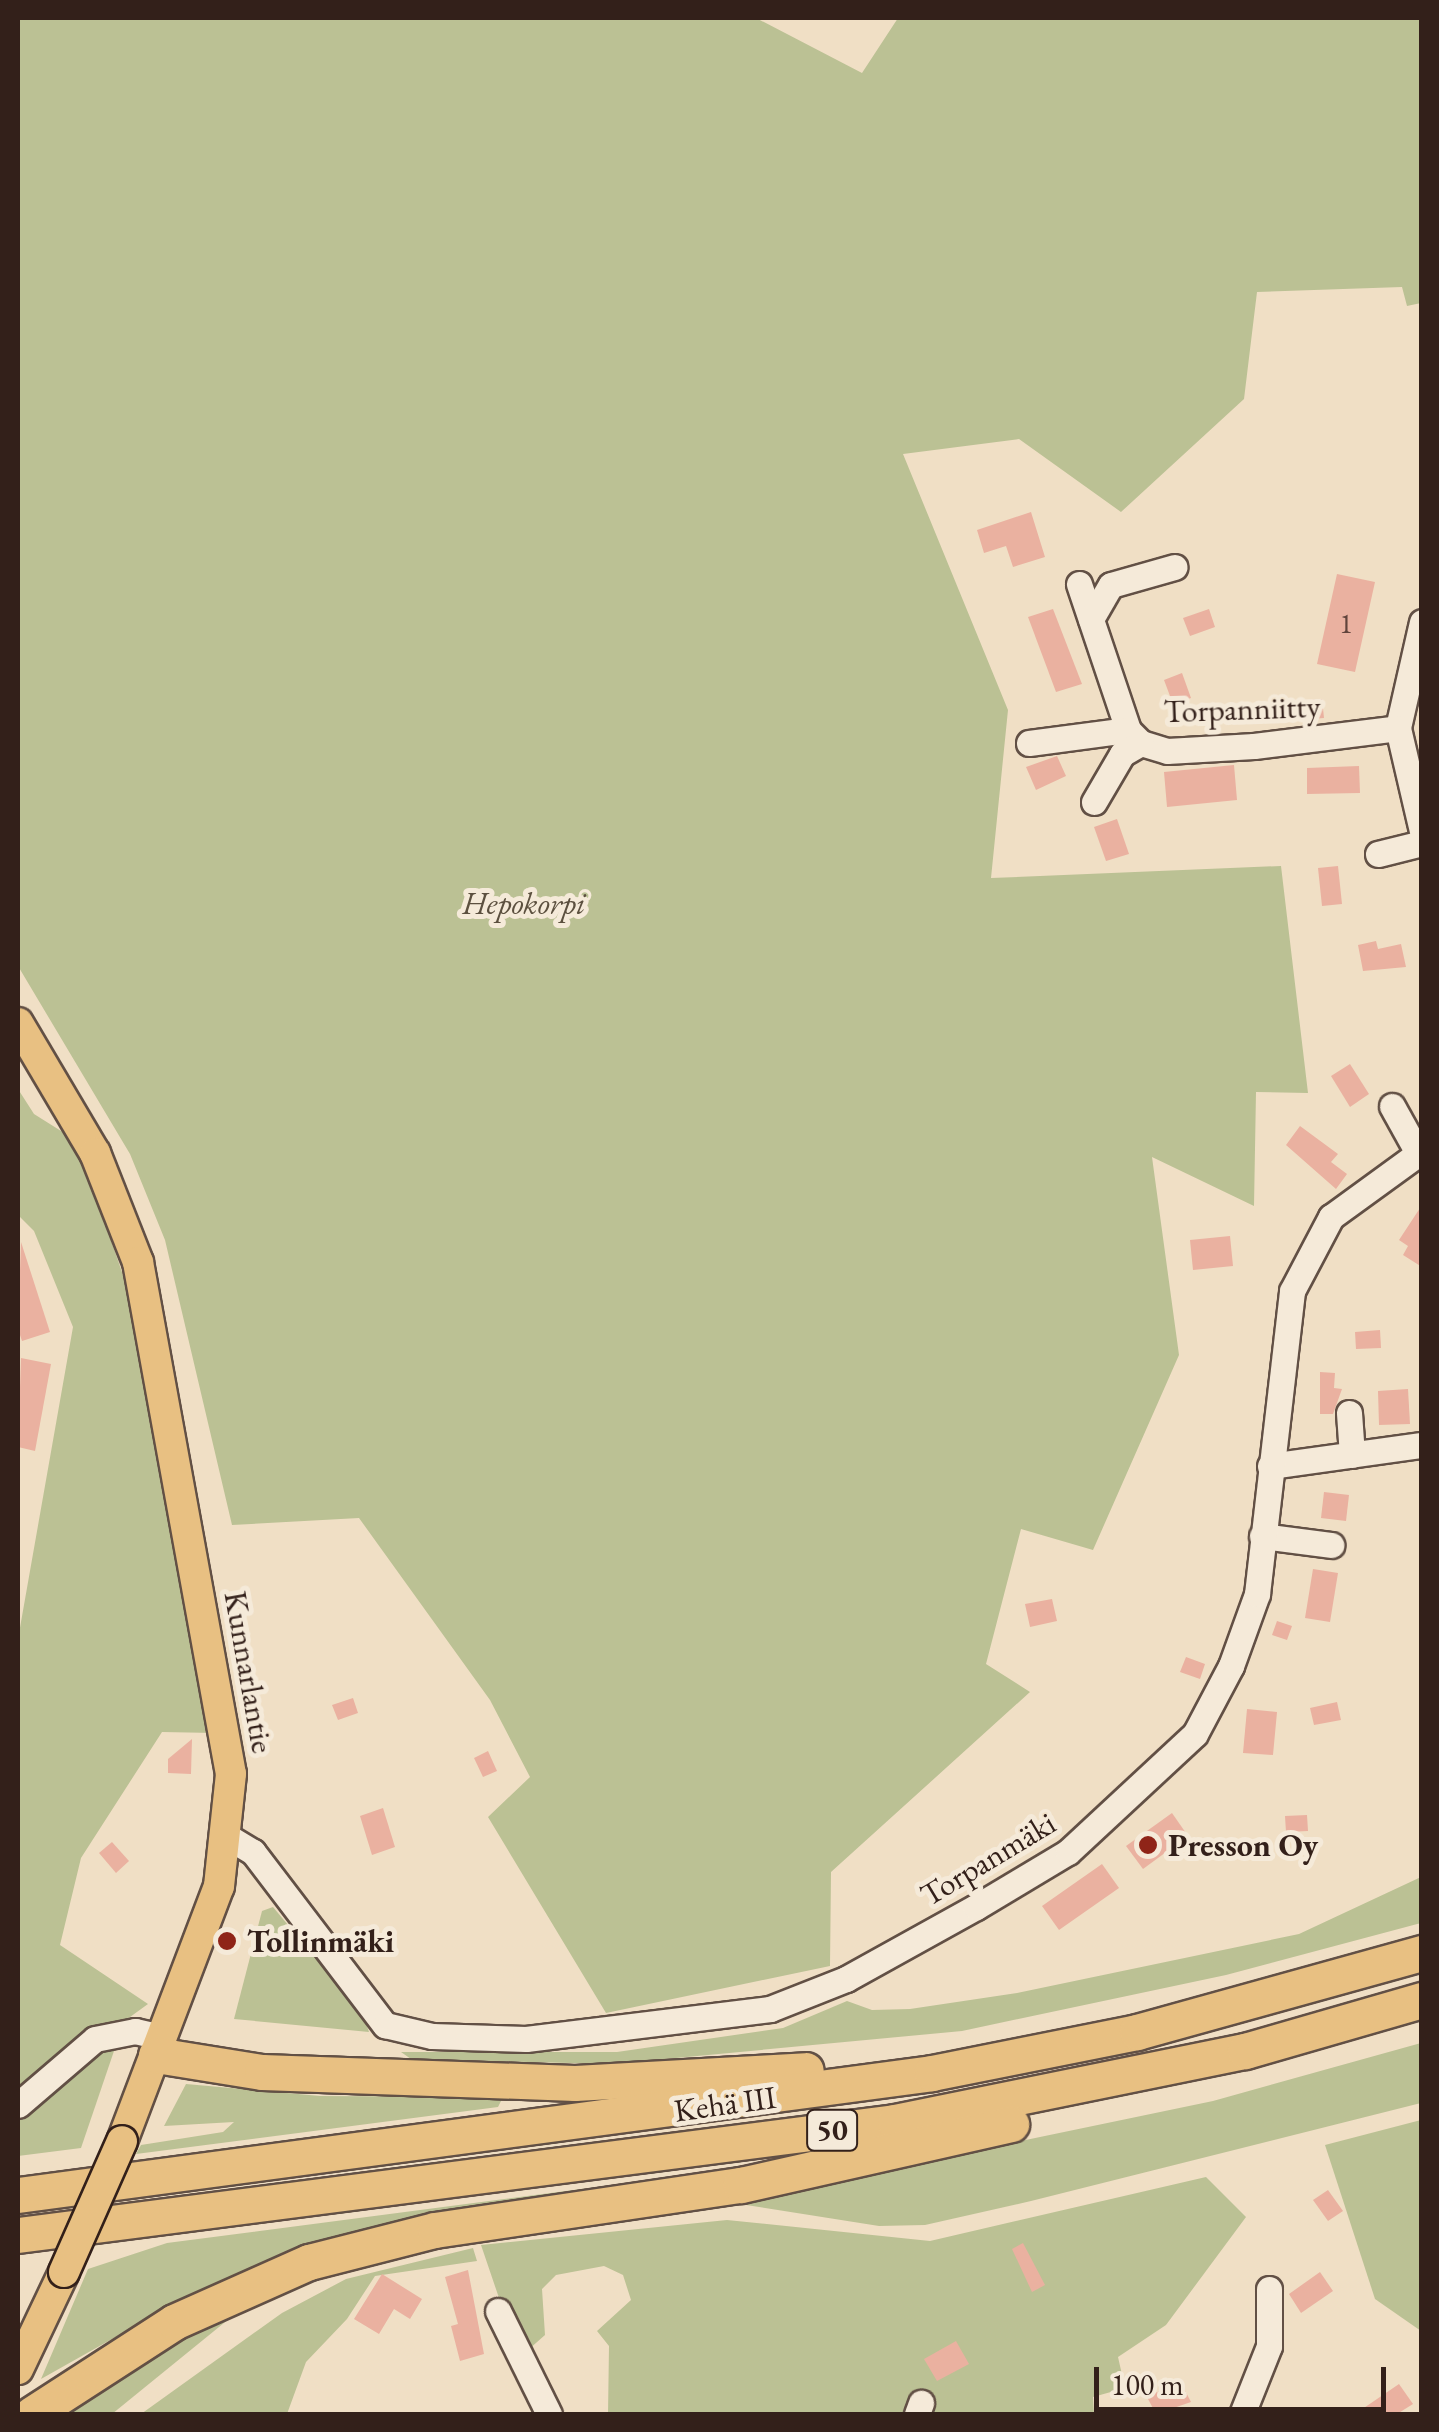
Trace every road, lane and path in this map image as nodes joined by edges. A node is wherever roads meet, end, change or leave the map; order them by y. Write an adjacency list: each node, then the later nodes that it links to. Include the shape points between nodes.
1 (1174, 567): 3 (street, via 1111,585)
2 (1079, 584): 3 (street, Torpanniitty)
3 (1091, 619): 6 (street, Torpanniitty)
4 (1422, 622): 5 (street)
5 (1398, 728): 6 (street, Torpanniitty, via 1168,751); 8 (street)
6 (1134, 737): 7 (street); 9 (street)
7 (1029, 743)
8 (1415, 765): 10 (street)
9 (1094, 802)
10 (1422, 831)
11 (1422, 842): 12 (street)
12 (1378, 854)
13 (18, 1023): 22 (main road, Kunnarlantie, via 95,1152 138,1262 220,1697 231,1774)
14 (1392, 1106): 15 (street)
15 (1420, 1152): 19 (street, Torpanmäki, via 1362,1177 1316,1236 1292,1291)
16 (1349, 1414): 18 (street)
17 (1422, 1444): 18 (street)
18 (1352, 1455): 19 (street)
19 (1270, 1466): 20 (street, Torpanmäki)
20 (1262, 1536): 21 (street); 22 (street, Torpanmäki, via 1267,1597 1195,1734 1079,1843 862,1970 770,2010 526,2039 402,2031 369,2008 263,1864)
21 (1331, 1544)
22 (228, 1837): 25 (main road, Kunnarlantie, via 214,1900)
23 (1422, 1953): 27 (highway, Kehä III / 50, via 1246,2004)
24 (1422, 2000): 26 (highway, Kehä III / 50)
25 (159, 2046): 27 (highway, via 262,2072 575,2083); 28 (street, via 135,2031 96,2038); 35 (main road, Kunnarlantie, bridge, via 122,2142)
26 (1246, 2051): 30 (highway, Kehä III / 50, via 895,2122); 37 (highway, via 1139,2094 898,2150 741,2185 435,2230 326,2257 174,2322)
27 (1036, 2053): 29 (highway, Kehä III / 50, via 776,2097)
28 (18, 2105)
29 (18, 2195)
30 (132, 2221): 31 (highway, Kehä III / 50); 32 (highway)
31 (18, 2235)
32 (18, 2249)
33 (1269, 2289): 39 (street, via 1269,2346)
34 (498, 2311): 38 (street)
35 (27, 2343): 36 (main road, Kunnarlantie)
36 (18, 2370)
37 (32, 2414)
38 (549, 2414)
39 (1242, 2414)

